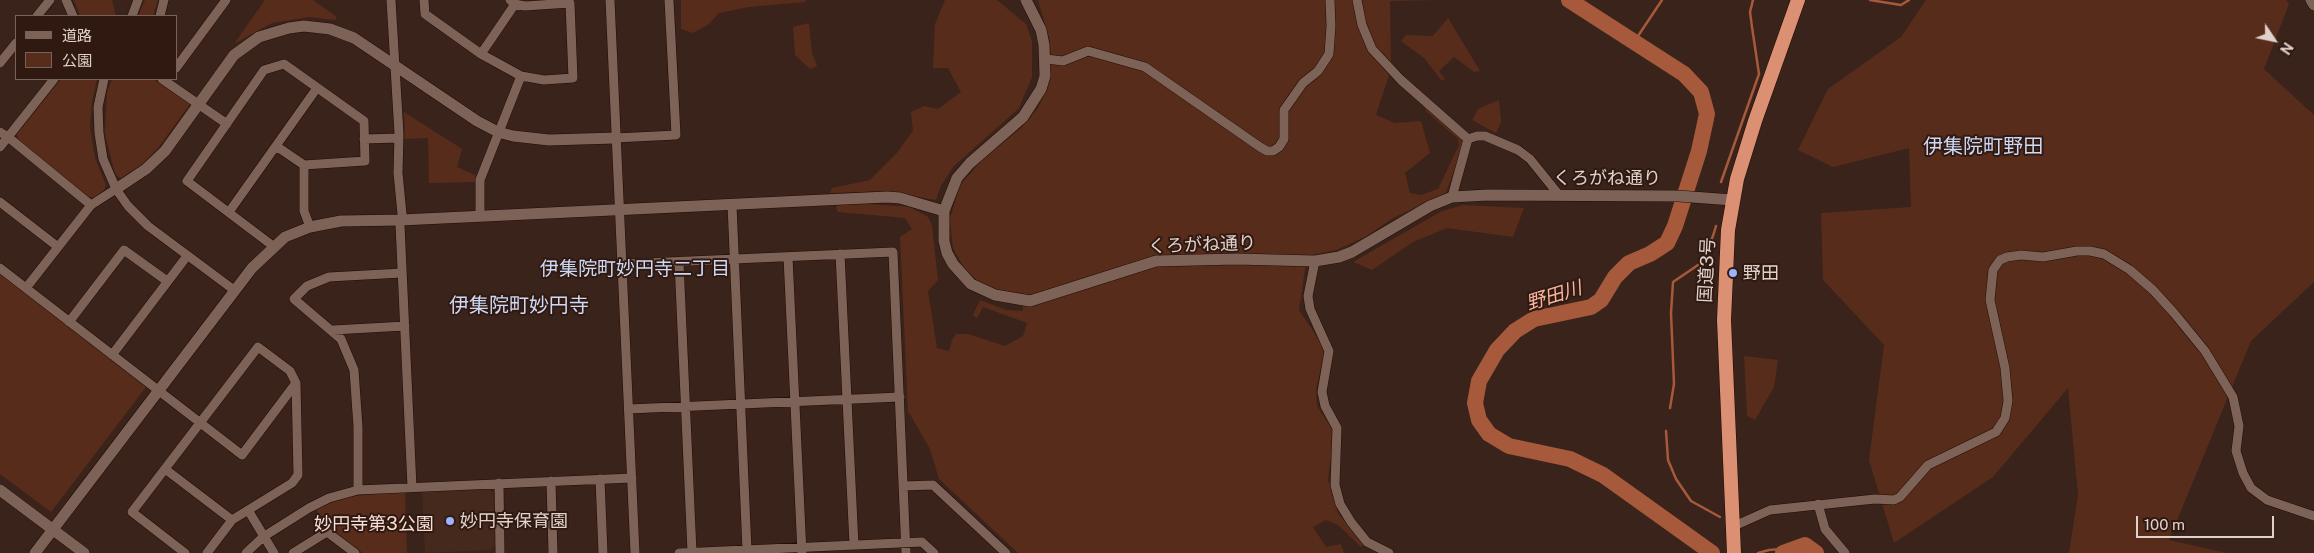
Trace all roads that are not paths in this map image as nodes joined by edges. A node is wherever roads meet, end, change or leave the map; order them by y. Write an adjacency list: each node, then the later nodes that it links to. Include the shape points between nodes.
1 (50, 0): 17 (street)
2 (66, 0): 18 (street)
3 (138, 0): 19 (street)
4 (164, 0): 20 (street)
5 (226, 0): 25 (street)
6 (391, 0): 26 (street)
7 (424, 0): 22 (street, via 425,14)
8 (610, 0): 39 (street)
9 (669, 0): 39 (street, via 676,135)
10 (1026, 0): 23 (street, くろがね通り, via 1040,30)
11 (1330, 0): 23 (street, via 1329,54 1318,72 1298,88 1284,110 1284,139 1280,148 1273,151 1260,147 1145,67 1088,51 1063,61)
12 (1357, 0): 40 (street, via 1362,25 1372,49 1401,80)
13 (1798, 0): 47 (highway, 国道3号, via 1755,121)
14 (2311, 0): 16 (street)
15 (513, 2): 22 (street); 27 (street, via 525,6 570,4 573,78 544,80)
16 (2314, 5)
17 (38, 15)
18 (73, 15)
19 (132, 15)
20 (160, 15)
21 (15, 44): 24 (street)
22 (481, 54): 27 (street)
23 (1046, 59): 52 (street, くろがね通り, via 1045,76 1034,103 957,178)
24 (0, 63)
25 (178, 65)
26 (394, 65): 32 (street, via 343,32 317,26 289,28 259,37 234,55); 35 (street); 38 (street)
27 (521, 76): 35 (street)
28 (53, 80): 36 (street)
29 (104, 80): 44 (street, via 98,108 99,133 103,159)
30 (166, 80): 32 (street)
31 (318, 88): 33 (street, via 284,64 264,70); 37 (street, via 364,121); 41 (street)
32 (198, 104): 33 (street); 44 (street, via 157,160)
33 (226, 124): 53 (street, via 187,181)
34 (0, 132): 36 (street)
35 (498, 132): 39 (street, via 549,140); 54 (street, via 480,180)
36 (8, 138): 42 (street); 49 (street)
37 (364, 138): 38 (street); 43 (street, via 365,161)
38 (398, 138): 55 (street)
39 (615, 138): 51 (street)
40 (1468, 139): 45 (street, via 1485,136 1518,150 1530,159); 46 (street)
41 (276, 146): 43 (street); 53 (street)
42 (0, 147)
43 (304, 165): 56 (street, via 304,211)
44 (116, 189): 49 (street); 60 (street, via 137,216)
45 (1560, 195): 46 (street, くろがね通り); 47 (street, くろがね通り)
46 (1452, 197): 63 (street, くろがね通り, via 1408,217 1352,252)
47 (1733, 200): 97 (highway, 国道3号, via 1728,230 1724,320)
48 (0, 202): 58 (street)
49 (91, 205): 58 (street)
50 (732, 205): 51 (street); 52 (street, via 887,197); 62 (street)
51 (620, 210): 54 (street); 65 (street)
52 (944, 211): 63 (street, くろがね通り, via 944,241 953,264 971,284 1011,300 1030,302 1156,261)
53 (229, 212): 57 (street)
54 (480, 216): 55 (street)
55 (401, 220): 56 (street, via 340,221); 67 (street)
56 (310, 227): 57 (street, via 285,236)
57 (273, 246): 70 (street)
58 (58, 247): 69 (street)
59 (840, 254): 61 (street); 77 (street, via 893,252); 78 (street)
60 (187, 256): 68 (street); 70 (street)
61 (788, 256): 62 (street); 79 (street)
62 (734, 259): 64 (street); 80 (street)
63 (1315, 261): 122 (street, via 1308,296 1310,309 1329,351 1322,392 1325,406 1337,428 1335,485 1340,504 1350,522 1367,542)
64 (679, 262): 65 (street); 81 (street)
65 (622, 264): 82 (street)
66 (0, 268): 69 (street)
67 (402, 273): 72 (street); 73 (street, via 329,277 307,286 294,300)
68 (167, 281): 71 (street, via 124,250); 74 (street)
69 (26, 288): 71 (street)
70 (234, 290): 76 (street)
71 (69, 322): 74 (street)
72 (405, 326): 73 (street); 90 (street)
73 (333, 330): 92 (street, via 341,339 354,370)
74 (112, 355): 76 (street)
75 (296, 383): 83 (street, via 242,455); 83 (street, via 290,371 258,348); 94 (street, via 298,475 292,483)
76 (158, 391): 83 (street); 98 (street)
77 (900, 397): 78 (street); 89 (street)
78 (847, 399): 79 (street); 101 (street)
79 (795, 402): 80 (street); 103 (street)
80 (741, 404): 81 (street); 102 (street)
81 (685, 406): 82 (street); 104 (street)
82 (629, 409): 85 (street)
83 (200, 423): 84 (street)
84 (165, 469): 96 (street); 108 (street, via 132,512)
85 (632, 478): 86 (street); 117 (street)
86 (600, 479): 87 (street); 116 (street)
87 (551, 481): 88 (street); 115 (street)
88 (499, 483): 90 (street); 114 (street)
89 (903, 486): 100 (street); 121 (street, via 933,485)
90 (412, 487): 92 (street)
91 (0, 490): 98 (street)
92 (358, 490): 99 (street, via 329,498)
93 (1818, 504): 95 (street, via 1894,500 1928,465 1996,432 2006,418 2008,400 1990,300 1993,270 2000,260 2021,255 2043,257 2090,250 2104,254 2130,270 2153,290 2205,351 2236,404 2239,426 2236,450 2251,488 2267,500); 97 (street, via 1770,510); 123 (street, via 1825,529)
94 (248, 510): 96 (street); 99 (street)
95 (2314, 516)
96 (232, 520): 109 (street)
97 (1732, 527): 105 (highway, 国道3号)
98 (52, 530): 106 (street); 107 (street)
99 (263, 536): 110 (street); 111 (street)
100 (906, 542): 101 (street); 119 (street); 120 (street, via 922,542)
101 (854, 545): 103 (street)
102 (747, 550): 103 (street); 104 (street)
103 (802, 550)
104 (692, 552): 118 (street)
105 (1734, 552)
106 (35, 553)
107 (84, 553)
108 (185, 553)
109 (207, 553)
110 (246, 553)
111 (274, 553)
112 (293, 553): 113 (street, via 327,532)
113 (355, 553)
114 (500, 553)
115 (553, 553)
116 (602, 553)
117 (635, 553)
118 (679, 553)
119 (906, 553)
120 (934, 553)
121 (1006, 553)
122 (1389, 553)
123 (1845, 553)

